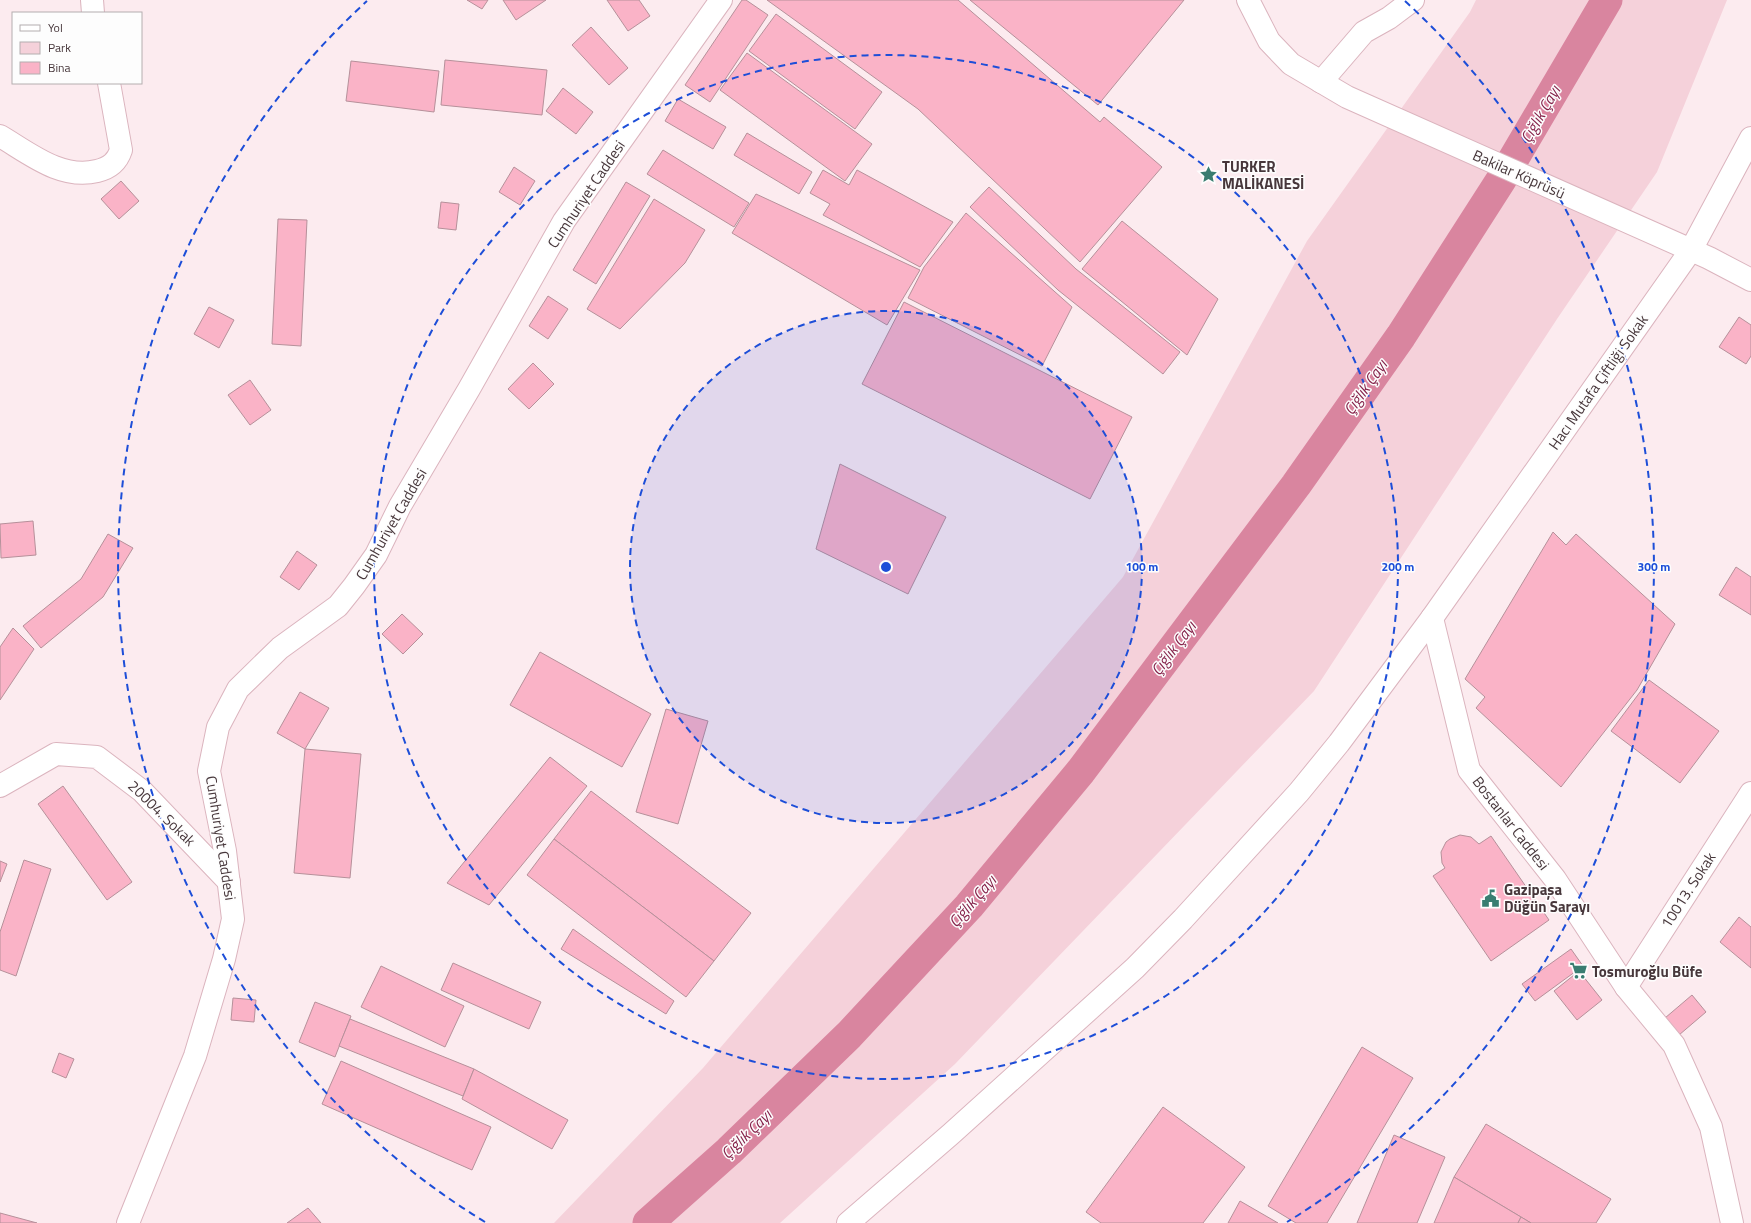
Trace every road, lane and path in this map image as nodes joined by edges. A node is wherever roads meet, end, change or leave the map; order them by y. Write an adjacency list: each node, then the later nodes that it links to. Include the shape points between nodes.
1 (92, 0): 5 (street)
2 (721, 0): 15 (street, Cumhuriyet Caddesi, via 564,221 400,506 376,555 338,606 280,648 238,689 218,727 210,771 225,851)
3 (1248, 0): 6 (street, Bakilar Köprüsü, via 1269,41 1291,64)
4 (1413, 0): 6 (street, via 1364,32)
5 (93, 12)
6 (1321, 82): 10 (street, Bakilar Köprüsü, via 1347,97)
7 (109, 84): 8 (street, via 121,150 111,166 92,172 66,172)
8 (0, 136)
9 (1751, 138): 10 (street, Hacı Mutafa Çiftliği Sokak)
10 (1691, 250): 11 (street, Bakilar Köprüsü); 12 (street, Hacı Mutafa Çiftliği Sokak)
11 (1751, 280)
12 (1432, 618): 16 (street, Bostanlar Caddesi, via 1469,770 1555,879); 18 (street, Hacı Mutafa Çiftliği Sokak, via 1339,743 1183,919 1135,968)
13 (0, 786): 15 (street, 20004. Sokak, via 56,754 97,757 142,791)
14 (1751, 793): 16 (street, 10013. Sokak)
15 (228, 882): 17 (street, Cumhuriyet Caddesi, via 233,919 195,1056)
16 (1626, 987): 19 (street, Bostanlar Caddesi, via 1674,1045 1711,1127)
17 (128, 1223)
18 (848, 1223)
19 (1732, 1223)

